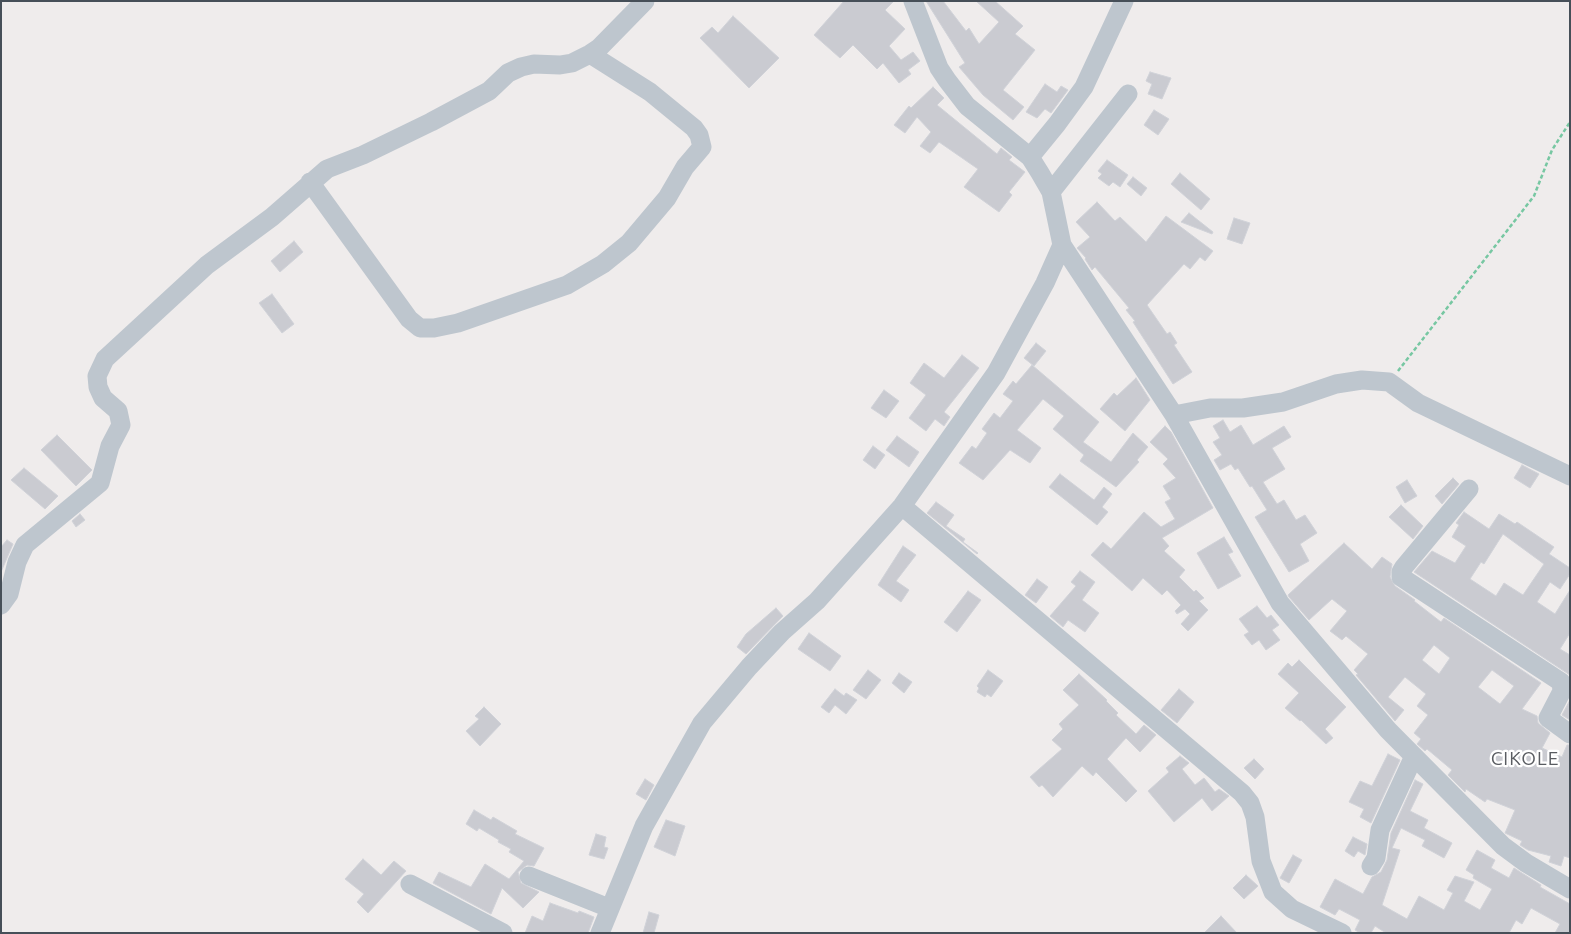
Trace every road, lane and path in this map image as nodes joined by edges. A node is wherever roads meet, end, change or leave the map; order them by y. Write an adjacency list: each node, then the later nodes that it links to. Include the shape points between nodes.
1 (645, 1): 4 (street)
2 (913, 1): 7 (street, via 939,68 947,80 968,106)
3 (1124, 1): 7 (street, via 1084,87)
4 (590, 54): 8 (street, via 572,63 521,67 508,73 489,91 388,143 326,169); 8 (street, via 650,92 694,128 702,147 667,198 629,243 567,286 458,323 420,328 405,313)
5 (1128, 94): 9 (street)
6 (1570, 122): 11 (path, via 1552,150 1534,196)
7 (1030, 157): 9 (street)
8 (310, 182): 16 (street, via 272,217 207,266 105,359 97,376 98,387 103,398 118,412 121,425 104,462 100,483 25,544 9,594)
9 (1051, 192): 10 (street)
10 (1062, 245): 12 (street); 15 (street, via 996,372)
11 (1390, 382): 12 (street, via 1362,380 1336,384 1283,402 1243,408 1210,408); 13 (street, via 1418,403)
12 (1174, 415): 18 (street, via 1280,603)
13 (1570, 476)
14 (1470, 489): 17 (street, via 1404,567 1402,577 1561,682 1562,691 1548,718)
15 (902, 506): 23 (street, via 817,601 756,660 702,722 644,826); 26 (street, via 1242,794 1250,803 1255,817 1261,861 1273,892 1292,909)
16 (1, 605)
17 (1570, 734)
18 (1414, 756): 19 (street, via 1380,830 1376,858); 22 (street, via 1503,846)
19 (1371, 866)
20 (529, 876): 23 (street)
21 (410, 884): 24 (street)
22 (1570, 889)
23 (609, 908): 25 (street)
24 (503, 933)
25 (600, 933)
26 (1342, 933)

